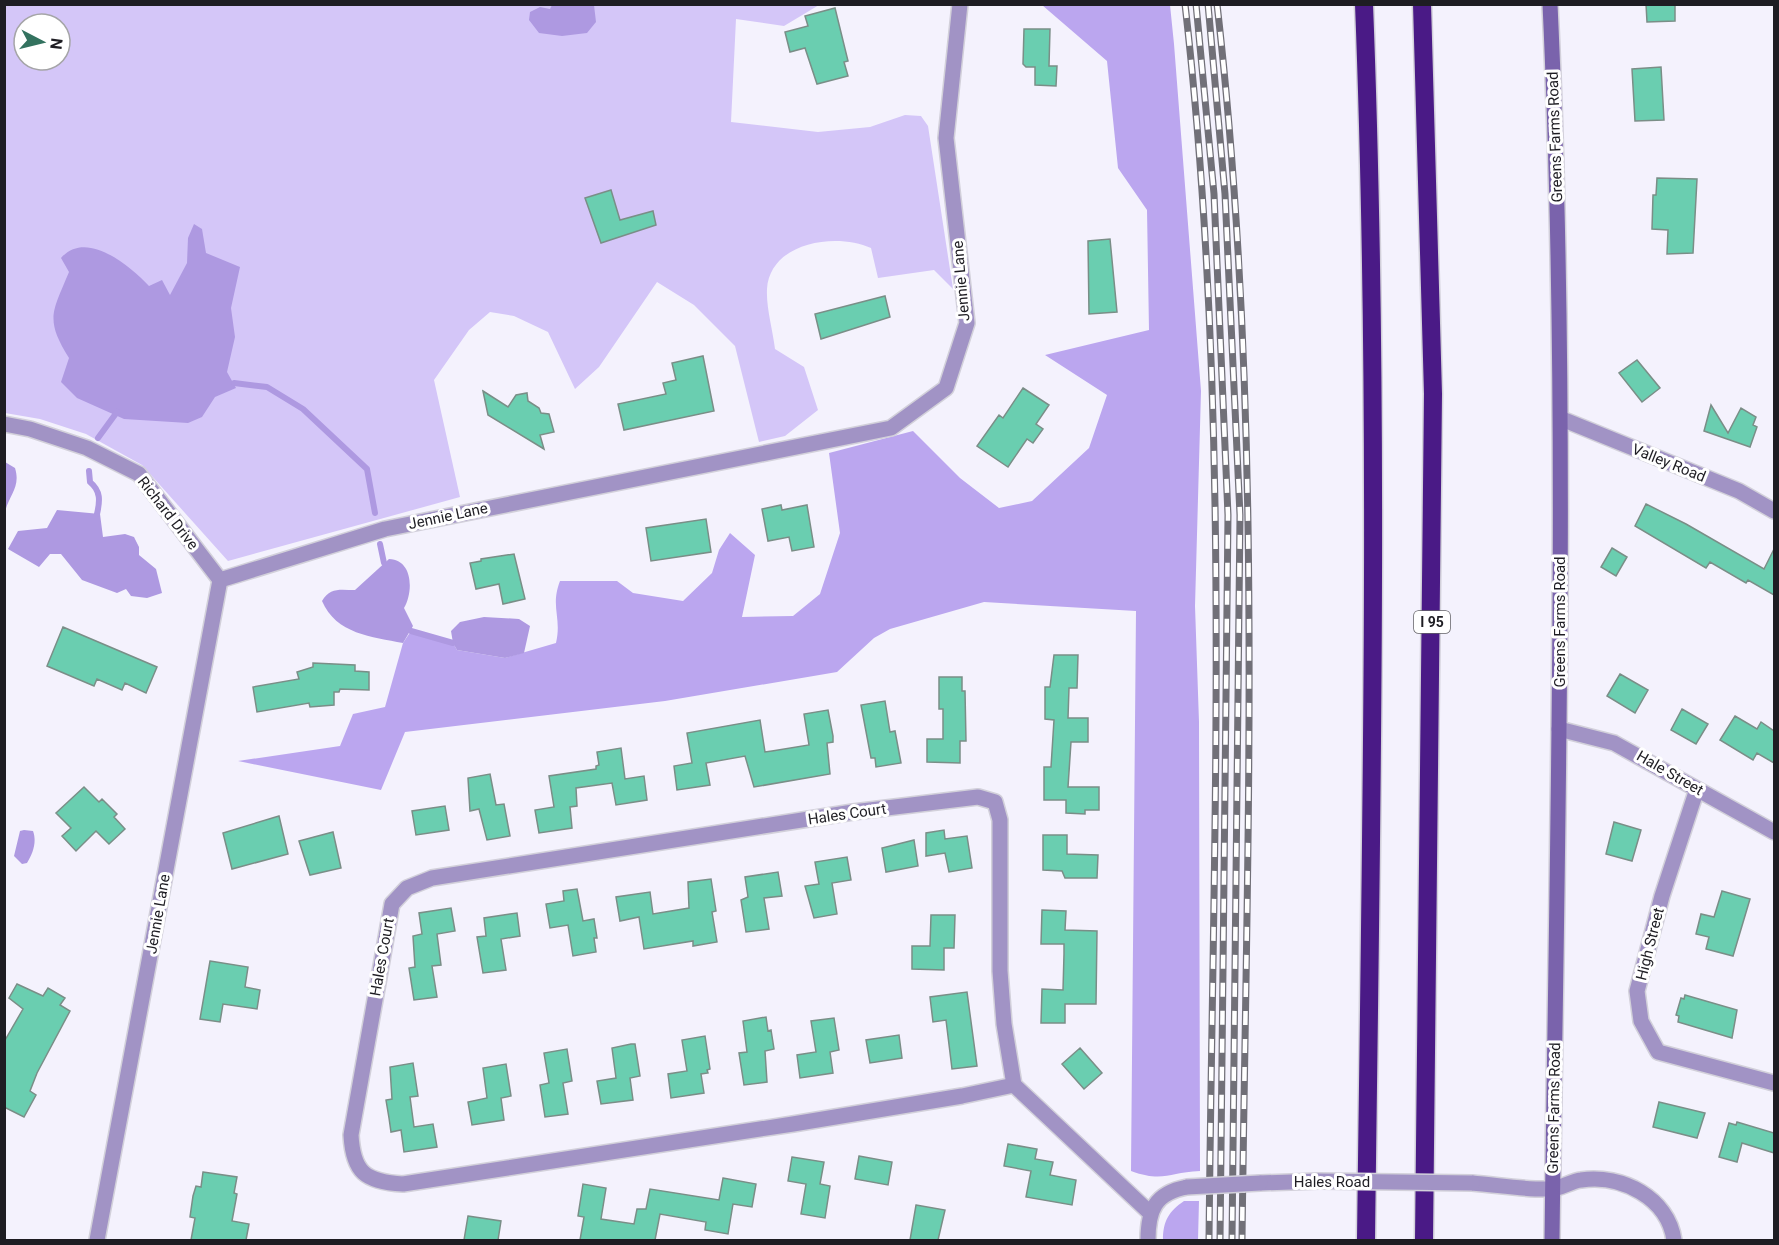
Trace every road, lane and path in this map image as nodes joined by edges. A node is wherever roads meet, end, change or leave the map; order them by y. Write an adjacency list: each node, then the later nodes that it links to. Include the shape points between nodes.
1 (960, 4): 8 (street, Jennie Lane, via 946,138 967,323 946,388 891,428 385,529)
2 (1364, 4): 18 (highway, via 1374,478)
3 (1422, 4): 19 (highway, I 95, via 1433,394)
4 (1550, 4): 5 (main road, Greens Farms Road)
5 (1562, 419): 7 (street, Valley Road, via 1739,491); 9 (main road, Greens Farms Road)
6 (4, 424): 8 (street, Richard Drive, via 87,448 139,474)
7 (1774, 511)
8 (220, 580): 16 (street, Jennie Lane)
9 (1559, 729): 10 (street, Hale Street, via 1614,743); 14 (main road, Greens Farms Road)
10 (1697, 789): 11 (street, Hale Street); 12 (street, High Street, via 1662,896 1637,991 1641,1021 1658,1052)
11 (1774, 832)
12 (1774, 1083)
13 (1014, 1085): 13 (street, Hales Court, via 1000,971 1000,820 995,802 978,797 853,812 432,878 407,888 392,904 351,1135 352,1156 362,1174 381,1183 402,1184 827,1119); 15 (street)
14 (1552, 1189): 15 (street, Hales Road, bridge, via 1472,1183 1319,1181 1188,1187 1170,1192); 20 (main road, Greens Farms Road); 21 (street, via 1581,1180 1611,1180 1632,1187 1658,1203 1673,1228)
15 (1149, 1212): 17 (street)
16 (97, 1240)
17 (1148, 1240)
18 (1366, 1240)
19 (1424, 1240)
20 (1552, 1240)
21 (1674, 1240)

